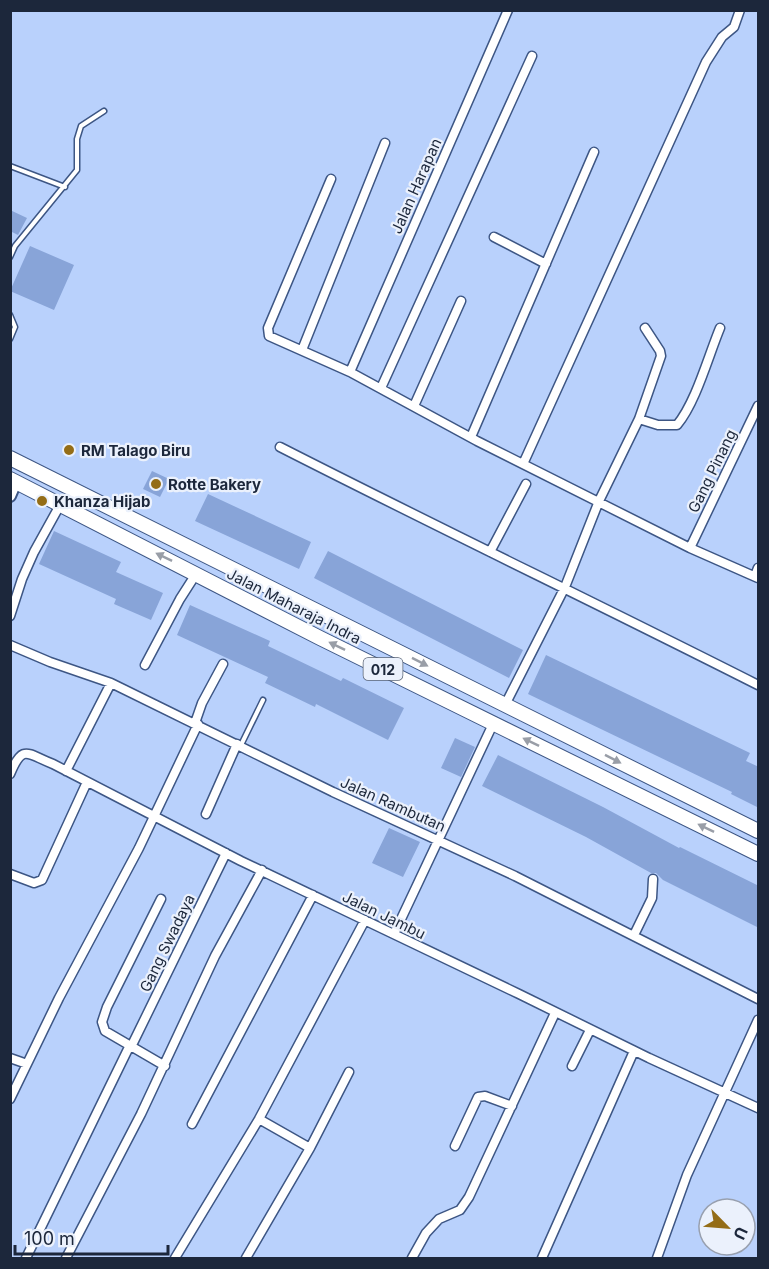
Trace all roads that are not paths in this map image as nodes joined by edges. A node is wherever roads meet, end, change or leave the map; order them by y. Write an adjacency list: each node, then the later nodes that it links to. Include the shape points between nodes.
1 (508, 10): 19 (street, Jalan Harapan)
2 (740, 10): 27 (street, via 734,27 722,37 706,62)
3 (532, 56): 20 (street)
4 (105, 111): 9 (lane, via 81,126 77,170)
5 (385, 143): 18 (street)
6 (594, 152): 12 (street)
7 (10, 166): 9 (lane)
8 (332, 179): 18 (street, via 268,327 269,336)
9 (65, 187): 11 (lane)
10 (494, 237): 12 (street)
11 (10, 257)
12 (546, 264): 24 (street)
13 (461, 301): 21 (street)
14 (10, 315): 17 (lane, via 15,327)
15 (645, 328): 23 (street, via 661,356)
16 (720, 328): 23 (street, via 693,395 676,425)
17 (10, 339)
18 (303, 350): 19 (street)
19 (350, 372): 20 (street)
20 (381, 388): 21 (street)
21 (414, 406): 24 (street)
22 (759, 406): 33 (street, Gang Pinang)
23 (639, 419): 31 (street)
24 (471, 437): 27 (street)
25 (280, 447): 34 (street)
26 (10, 458): 36 (highway, Jalan Maharaja Indra / 012)
27 (523, 464): 31 (street)
28 (13, 481): 30 (street); 32 (highway, Jalan Maharaja Indra / 012)
29 (526, 484): 34 (street)
30 (10, 496)
31 (599, 501): 33 (street); 38 (street)
32 (60, 505): 35 (highway, Jalan Maharaja Indra / 012, one-way to 32); 40 (street, via 34,552)
33 (690, 548): 37 (street)
34 (490, 552): 38 (street)
35 (196, 574): 39 (highway, Jalan Maharaja Indra / 012); 43 (street)
36 (243, 574): 39 (highway); 47 (highway, Jalan Maharaja Indra / 012, one-way to 47)
37 (757, 574)
38 (565, 587): 45 (street); 47 (street)
39 (232, 593): 49 (highway, Jalan Maharaja Indra / 012, one-way to 39)
40 (10, 616)
41 (10, 645): 44 (street, Jalan Rambutan)
42 (224, 664): 48 (street, via 202,703)
43 (145, 665)
44 (111, 683): 48 (street, Jalan Rambutan); 51 (street)
45 (759, 685)
46 (263, 700): 50 (lane)
47 (505, 705): 56 (highway, Jalan Maharaja Indra / 012, one-way to 56)
48 (196, 723): 50 (street, Jalan Rambutan); 55 (street)
49 (493, 724): 57 (street); 59 (highway, Jalan Maharaja Indra / 012, one-way to 49)
50 (239, 745): 54 (street); 57 (street, Jalan Rambutan)
51 (66, 771): 52 (street, Jalan Jambu, via 22,753); 53 (street, Jalan Jambu)
52 (10, 774)
53 (87, 782): 55 (street, Jalan Jambu); 61 (street, via 42,880 34,883)
54 (206, 814)
55 (153, 815): 58 (street, Jalan Jambu); 75 (street)
56 (759, 831)
57 (438, 840): 66 (street); 67 (street, Jalan Rambutan)
58 (226, 853): 60 (street, Jalan Jambu); 72 (street, Gang Swadaya)
59 (759, 854)
60 (262, 870): 63 (street, Jalan Jambu); 76 (street, via 214,956)
61 (10, 873)
62 (653, 879): 67 (street, via 652,898)
63 (313, 895): 65 (street, Jalan Jambu); 84 (street)
64 (160, 899): 72 (street, via 102,1022 105,1031)
65 (365, 920): 66 (street, Jalan Jambu); 83 (street)
66 (394, 934): 69 (street, Jalan Jambu)
67 (634, 935): 68 (street, Jalan Rambutan)
68 (759, 999)
69 (555, 1013): 71 (street, Jalan Jambu); 81 (street)
70 (759, 1020): 79 (street)
71 (590, 1030): 73 (street, Jalan Jambu); 77 (street)
72 (131, 1045): 76 (street); 87 (street, Gang Swadaya)
73 (634, 1051): 79 (street, Jalan Jambu); 92 (street)
74 (10, 1058): 75 (street)
75 (27, 1064): 80 (street)
76 (165, 1066): 88 (street)
77 (572, 1066)
78 (349, 1072): 86 (street)
79 (726, 1093): 82 (street, Jalan Jambu); 93 (street, via 687,1176)
80 (10, 1099)
81 (512, 1106): 85 (street, via 478,1097); 91 (street, via 470,1197 460,1209 439,1219)
82 (759, 1108)
83 (259, 1119): 86 (street); 89 (street)
84 (192, 1124)
85 (455, 1146)
86 (310, 1148): 90 (street)
87 (26, 1258)
88 (66, 1258)
89 (175, 1258)
90 (246, 1258)
91 (412, 1258)
92 (542, 1258)
93 (657, 1258)

